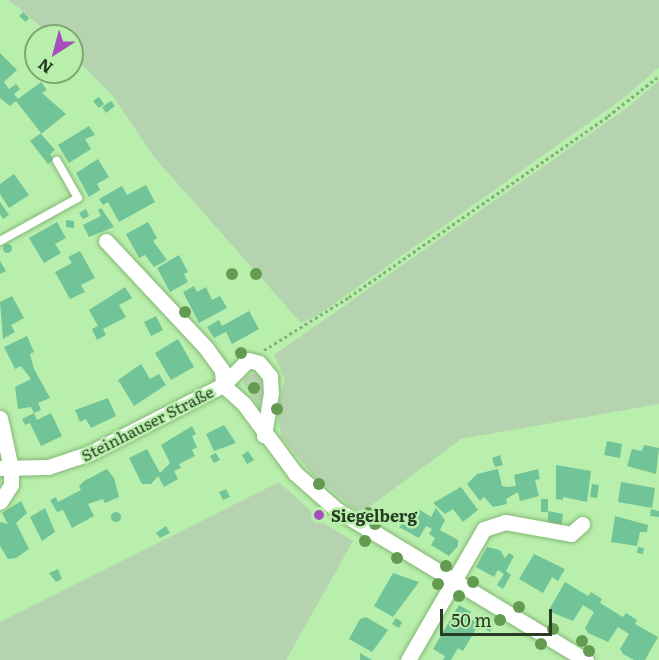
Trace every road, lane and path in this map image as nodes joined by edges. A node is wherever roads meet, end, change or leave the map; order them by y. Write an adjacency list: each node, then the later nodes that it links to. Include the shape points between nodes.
1 (659, 76): 5 (path, via 349,297)
2 (57, 161): 3 (lane, via 78,198)
3 (0, 241)
4 (106, 241): 6 (street, Steinhauser Straße, via 206,348 222,370)
5 (248, 360): 6 (street, Steinhauser Straße); 8 (street, via 259,363 270,376)
6 (223, 385): 8 (street, Steinhauser Straße, via 244,404); 9 (street, Steinhauser Straße, via 72,460 34,469)
7 (0, 418): 9 (street)
8 (264, 435): 12 (street, Steinhauser Straße, via 295,473 337,510)
9 (5, 468): 10 (street, via 11,485)
10 (0, 502)
11 (582, 524): 12 (street, via 572,534 505,522 492,525 480,536)
12 (453, 581): 13 (street); 14 (street, Steinhauser Straße)
13 (408, 660)
14 (586, 660)

